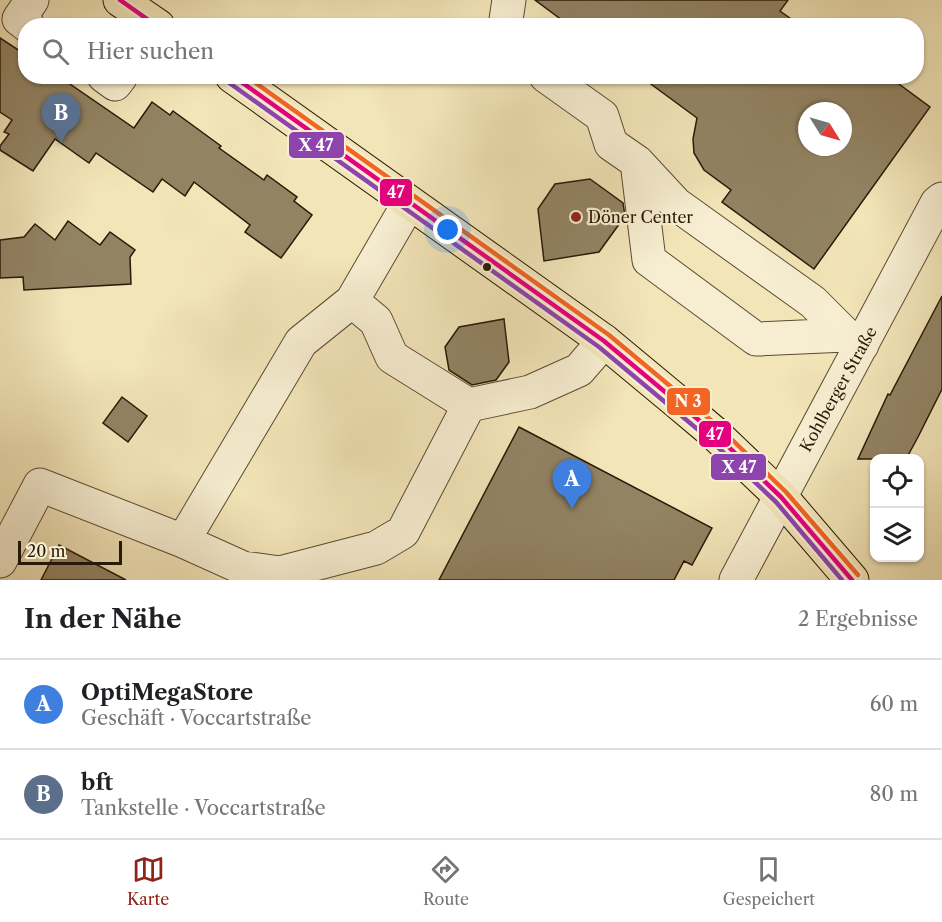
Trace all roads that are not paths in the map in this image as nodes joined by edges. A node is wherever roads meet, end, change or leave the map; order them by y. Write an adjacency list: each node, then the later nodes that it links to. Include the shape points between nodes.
1 (32, 0): 4 (street)
2 (120, 0): 5 (main road)
3 (509, 0): 6 (street)
4 (20, 18)
5 (146, 18)
6 (506, 18)
7 (243, 84): 11 (main road)
8 (557, 84): 9 (street, via 602,116 611,144)
9 (637, 162): 13 (street, via 676,204 813,302); 13 (street, via 649,260 756,339)
10 (942, 199): 13 (street, Kohlberger Straße)
11 (410, 203): 12 (street); 14 (main road)
12 (352, 301): 15 (street, via 376,321 392,357); 17 (street, via 301,342)
13 (854, 340): 16 (street, Kohlberger Straße)
14 (604, 341): 15 (street, via 579,370 530,392); 16 (main road, via 713,432)
15 (469, 405): 17 (street, via 404,532 376,548 280,573 243,568)
16 (781, 496): 19 (street, Kohlberger Straße); 20 (main road)
17 (183, 541): 18 (street, via 40,485)
18 (0, 561)
19 (736, 580)
20 (852, 580)

